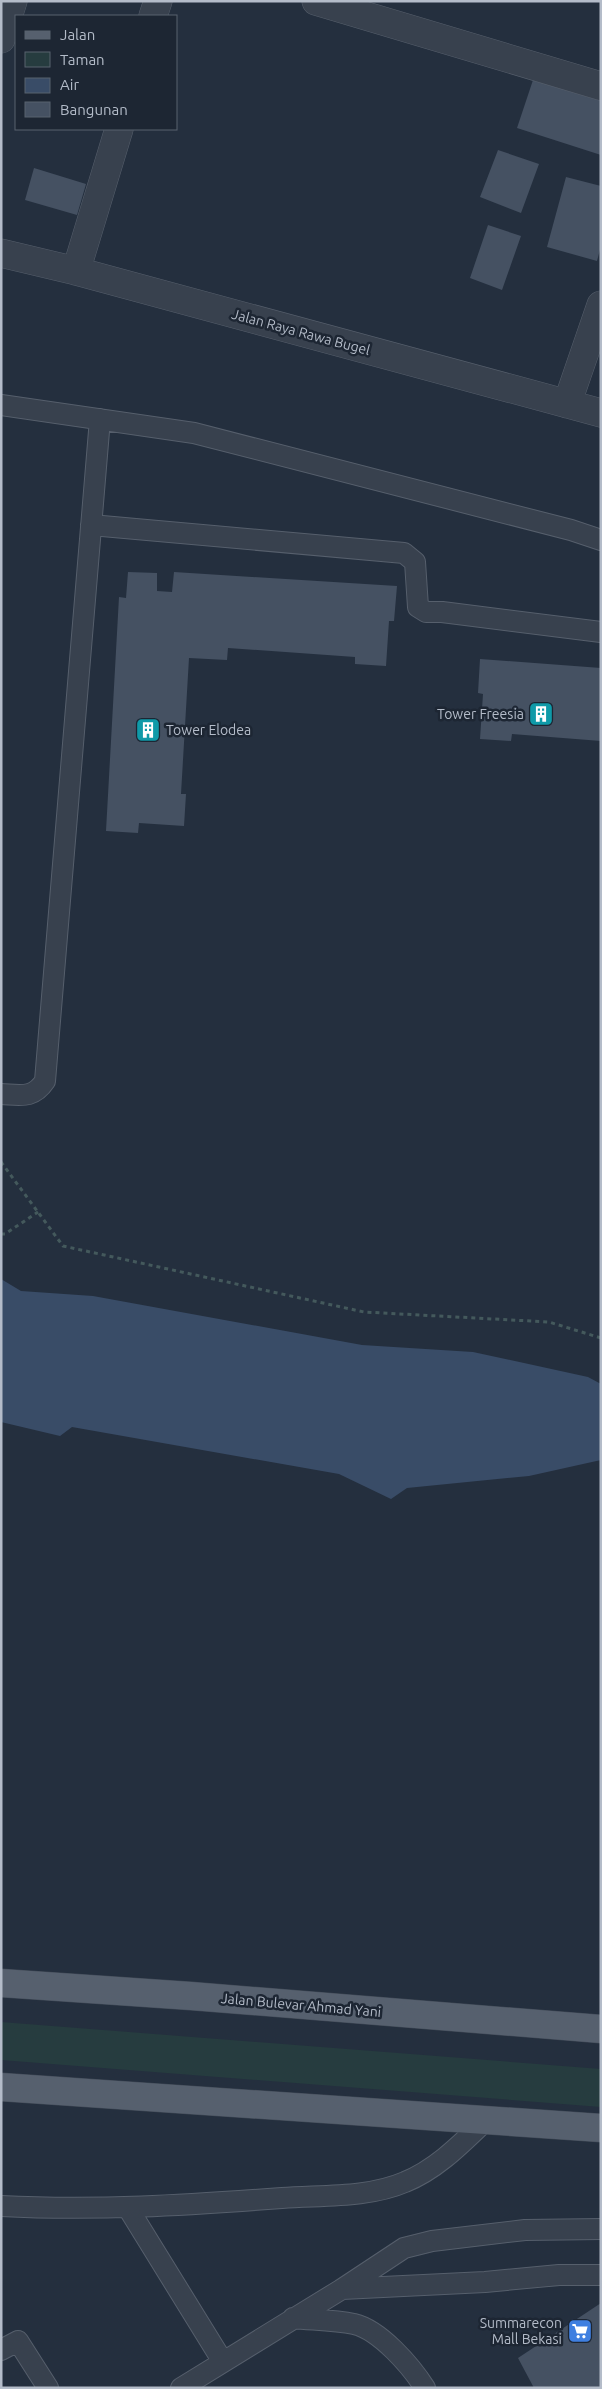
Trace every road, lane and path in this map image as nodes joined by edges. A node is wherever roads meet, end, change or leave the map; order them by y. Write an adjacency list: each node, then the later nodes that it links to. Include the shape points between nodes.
1 (13, 1): 5 (street)
2 (158, 1): 4 (street)
3 (316, 1): 6 (street)
4 (154, 15)
5 (1, 39)
6 (601, 86)
7 (119, 130): 9 (street)
8 (1, 253): 9 (street, Jalan Raya Rawa Bugel)
9 (76, 271): 11 (street, Jalan Raya Rawa Bugel)
10 (601, 305): 11 (street)
11 (567, 404): 13 (street, Jalan Raya Rawa Bugel)
12 (1, 405): 14 (lane)
13 (601, 413)
14 (100, 419): 15 (lane); 16 (lane, via 194,433)
15 (91, 526): 17 (lane, via 404,552 415,562 418,607 426,612); 18 (lane, via 45,1080 38,1091 26,1095)
16 (601, 540)
17 (601, 632)
18 (1, 1094)
19 (1, 1162): 20 (path)
20 (38, 1212): 21 (path); 22 (path, via 62,1246 364,1312 549,1322)
21 (1, 1234)
22 (601, 1338)
23 (1, 1983): 24 (main road, Jalan Bulevar Ahmad Yani)
24 (601, 2029)
25 (1, 2087): 26 (main road)
26 (486, 2120): 27 (main road); 29 (lane, via 451,2153 418,2176 384,2189)
27 (601, 2128)
28 (1, 2206): 29 (lane, via 66,2210)
29 (128, 2208): 35 (lane)
30 (601, 2229): 32 (lane, via 525,2230 410,2246)
31 (601, 2275): 32 (lane)
32 (342, 2289): 33 (lane)
33 (293, 2318): 35 (lane); 38 (lane, via 355,2324 370,2331 392,2349)
34 (1, 2350): 36 (lane, via 18,2341)
35 (223, 2362): 37 (lane)
36 (48, 2388)
37 (181, 2388)
38 (425, 2388)

